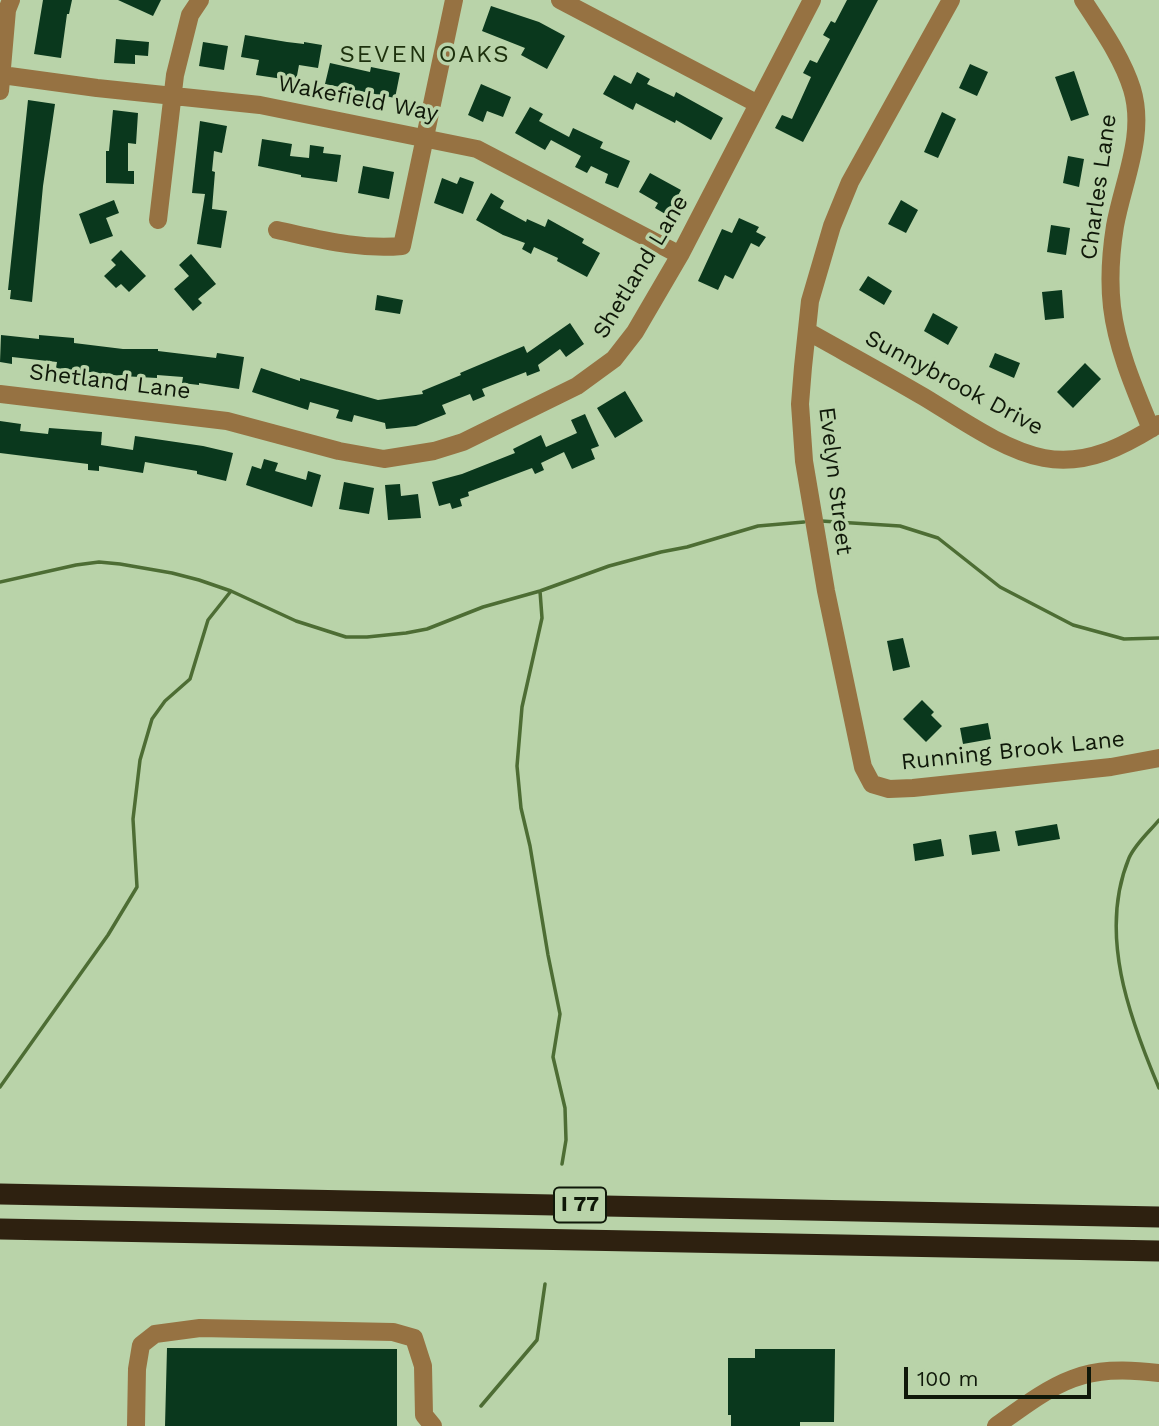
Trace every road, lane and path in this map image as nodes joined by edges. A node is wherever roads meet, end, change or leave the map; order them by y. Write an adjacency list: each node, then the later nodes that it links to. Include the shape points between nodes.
1 (11, 0): 8 (street)
2 (200, 0): 9 (street, via 190,15)
3 (454, 0): 11 (street)
4 (561, 0): 10 (street)
5 (812, 0): 10 (street, Shetland Lane)
6 (1083, 0): 17 (street, Charles Lane, via 1123,66 1132,91 1134,148 1115,226 1112,307 1123,355)
7 (942, 3): 15 (street, Evelyn Street, via 832,226 810,301)
8 (1, 83): 9 (street, Wakefield Way)
9 (173, 96): 11 (street, Wakefield Way, via 260,105); 12 (street)
10 (758, 104): 14 (street, Shetland Lane)
11 (426, 137): 13 (street, via 402,246 351,246); 14 (street, Wakefield Way, via 477,149)
12 (158, 220)
13 (277, 230)
14 (680, 255): 16 (street, Shetland Lane, via 614,359 577,386 463,442 434,451 384,459 227,421)
15 (807, 331): 17 (street, Sunnybrook Drive, via 970,425 1044,458 1096,456 1128,444); 19 (street, Evelyn Street, via 800,404 804,461 860,754)
16 (0, 394)
17 (1155, 426)
18 (1159, 758): 19 (street, Running Brook Lane, via 913,788)
19 (872, 784)
20 (0, 1194): 21 (highway, I 77)
21 (1159, 1217)
22 (0, 1229): 23 (highway, I 77)
23 (1159, 1251)
24 (1159, 1373): 27 (street, via 1132,1369 1083,1374 1040,1395)
25 (428, 1420): 26 (street, via 423,1366 414,1338 393,1332 200,1328 155,1334 141,1345 136,1369)
26 (136, 1426)
27 (996, 1426)

